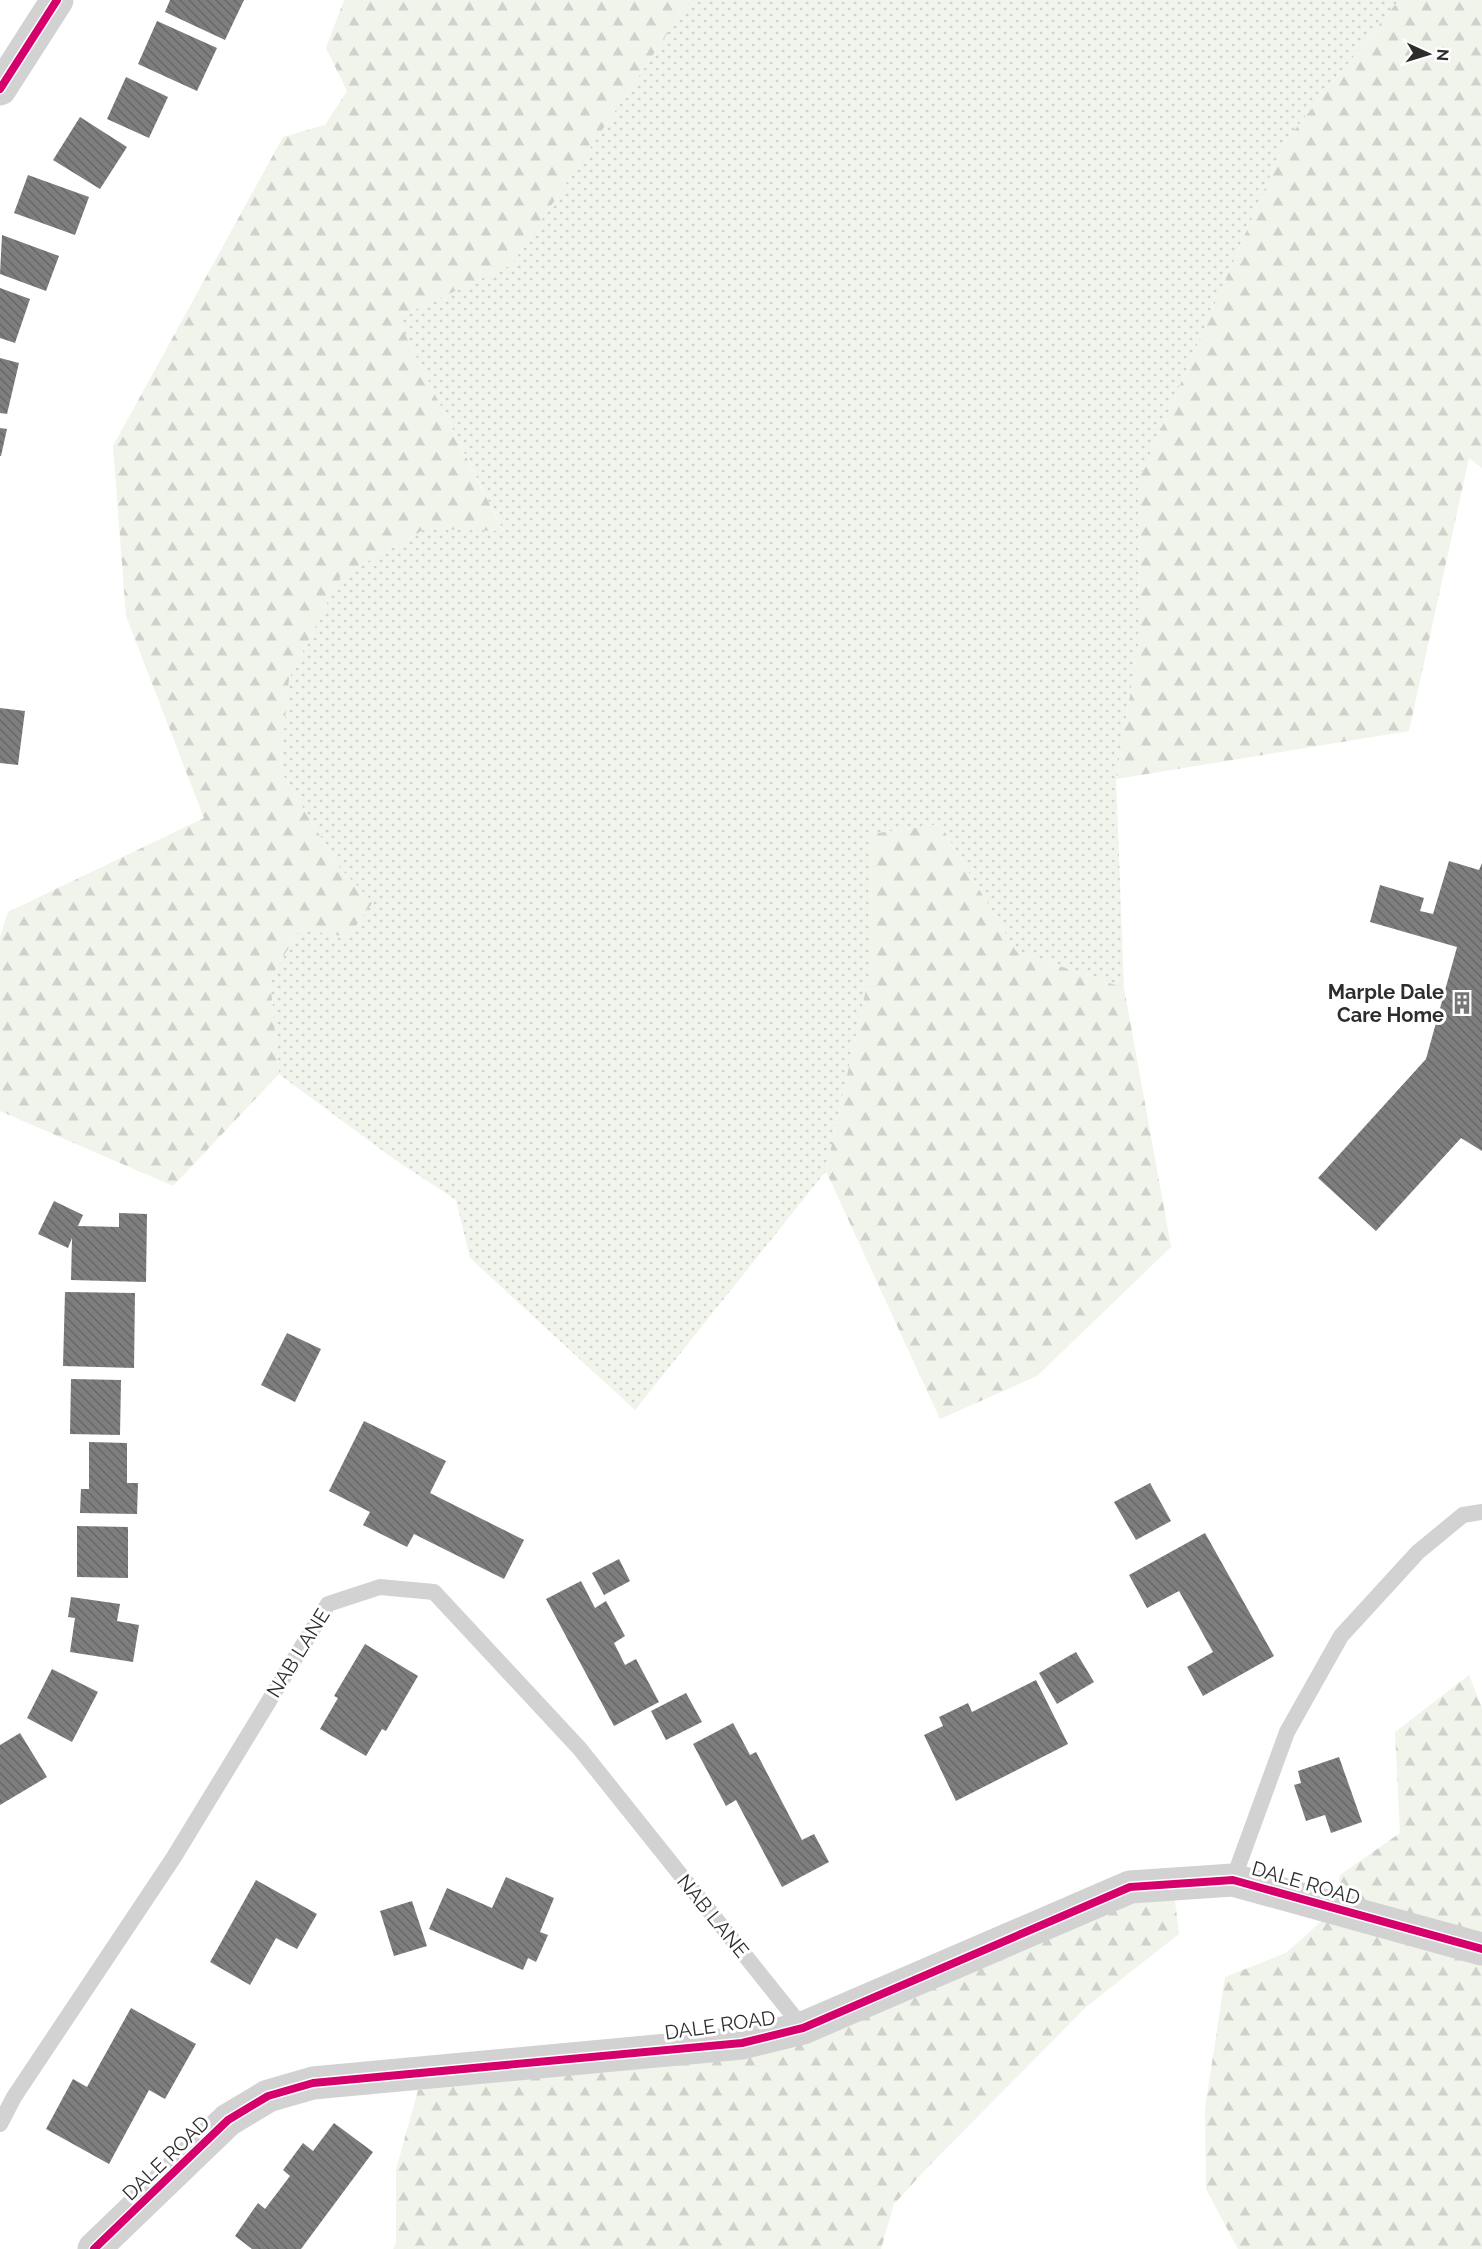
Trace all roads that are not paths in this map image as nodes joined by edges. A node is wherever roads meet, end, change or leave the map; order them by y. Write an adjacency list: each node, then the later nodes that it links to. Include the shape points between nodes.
1 (57, 0): 2 (street)
2 (0, 89)
3 (1482, 1512): 4 (lane, via 1463,1515 1418,1552 1341,1636 1287,1732)
4 (1233, 1880): 5 (street, DALE ROAD); 6 (street, DALE ROAD, via 1130,1887)
5 (1482, 1949)
6 (803, 2028): 7 (lane, NAB LANE, via 580,1749 434,1592 380,1587 327,1604 174,1857 14,2097); 8 (street, DALE ROAD, via 741,2043 313,2083 268,2096 228,2120)
7 (0, 2124)
8 (94, 2249)

